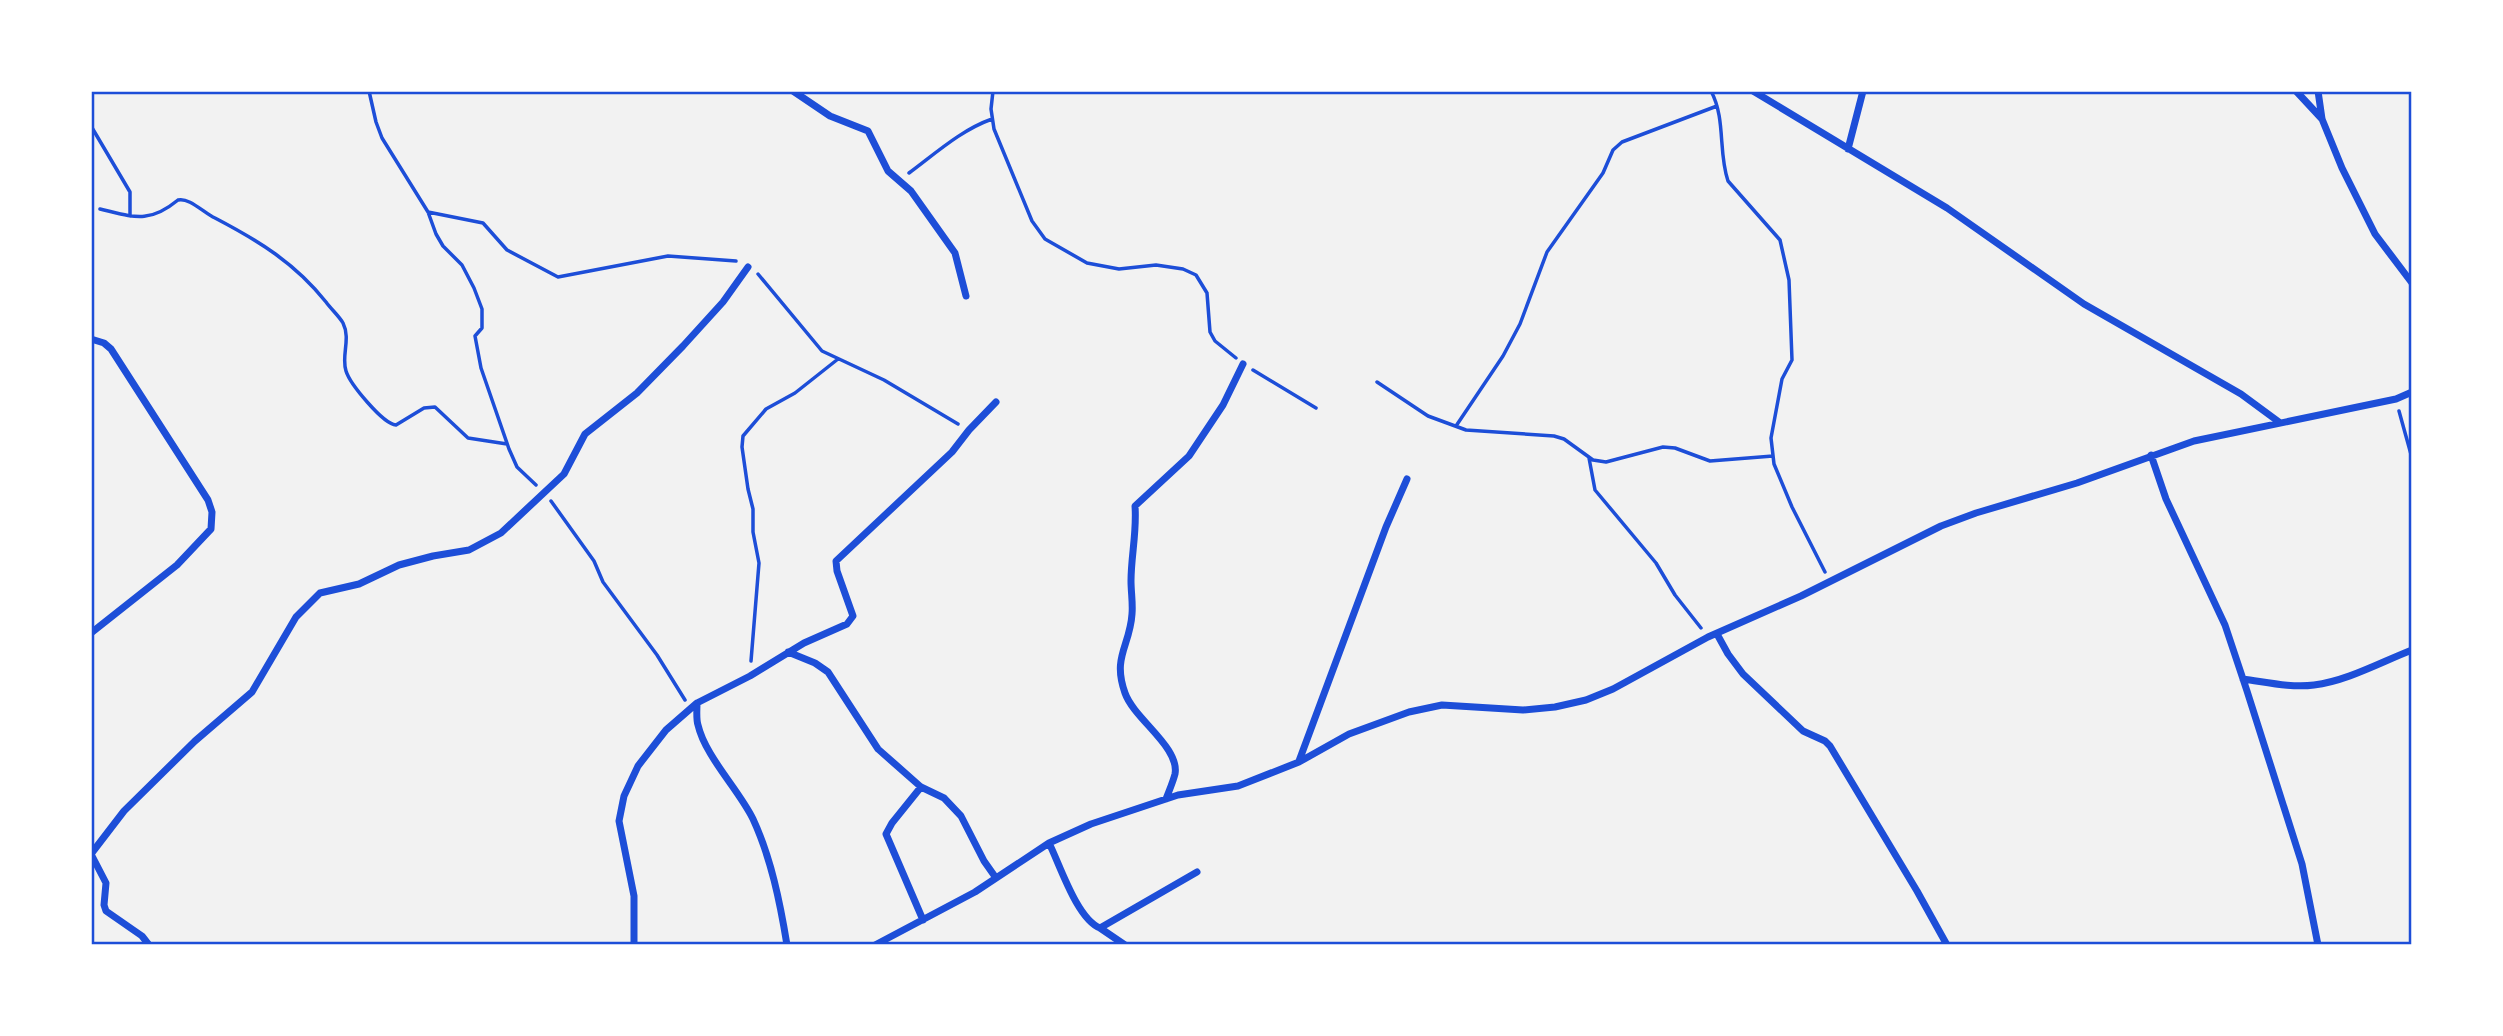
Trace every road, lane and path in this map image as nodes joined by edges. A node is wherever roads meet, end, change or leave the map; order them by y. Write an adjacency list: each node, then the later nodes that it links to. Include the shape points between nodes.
1 (369, 91): 16 (path, via 382,138)
2 (793, 91): 14 (street, via 830,116 868,131 884,165)
3 (993, 91): 10 (path)
4 (1711, 91): 9 (path)
5 (1753, 91): 13 (street)
6 (1863, 91): 13 (street)
7 (2295, 91): 11 (street)
8 (2318, 91): 11 (street)
9 (1717, 106): 30 (path, via 1622,142 1613,150 1603,173 1547,252 1520,324); 34 (path, via 1728,181 1780,240 1789,280 1792,360 1782,379 1771,438)
10 (992, 119): 14 (path, via 974,125); 23 (path, via 1032,222 1045,239 1087,263 1119,270 1151,264 1196,275 1207,293 1210,332)
11 (2322, 119): 19 (street, via 2375,234)
12 (91, 126): 17 (path, via 130,192)
13 (1848, 149): 29 (street, via 1947,208 2084,304 2241,394)
14 (899, 180): 20 (street, via 922,204 955,253)
15 (100, 209): 17 (path)
16 (428, 212): 18 (path, via 483,223 507,250 558,277 668,256 735,261); 32 (path, via 443,246 462,265 482,309 482,328 475,343)
17 (130, 216): 32 (path, via 155,216 182,198 273,251 293,265 343,324 349,378 384,420 396,425 424,408 435,407 468,438)
18 (748, 267): 22 (path, via 822,351); 38 (street, via 684,346 637,393 586,434 570,467)
19 (2412, 283)
20 (966, 296)
21 (91, 339): 40 (street, via 111,349 194,476 212,512 211,529 177,565)
22 (838, 359): 31 (path); 45 (path, via 766,409 743,436 760,564)
23 (1243, 364): 28 (path); 50 (street, via 1223,405 1189,456 1135,506 1132,616 1119,666 1125,694 1175,763)
24 (1377, 382): 30 (path, via 1428,416)
25 (2412, 392): 26 (street)
26 (2396, 399): 29 (street); 36 (path)
27 (996, 402): 31 (street)
28 (1315, 408)
29 (2279, 422): 33 (street, via 2194,440)
30 (1456, 426): 35 (path, via 1554,436)
31 (969, 430): 44 (street, via 836,561 851,621)
32 (508, 444): 38 (path, via 517,467)
33 (2151, 455): 39 (street, via 1941,526); 46 (street, via 2166,499 2225,625)
34 (1773, 456): 35 (path, via 1710,461 1663,447 1606,462); 39 (path, via 1792,508)
35 (1589, 458): 42 (path, via 1595,490)
36 (2412, 458)
37 (1407, 479): 48 (street)
38 (546, 494): 47 (path, via 594,561 603,582); 52 (street, via 501,533 469,550 398,565 359,584 320,593 296,617 252,692 124,811)
39 (1830, 582): 41 (street)
40 (91, 633)
41 (1717, 634): 42 (street); 62 (street, via 1743,674 1803,731 1830,746)
42 (1708, 637): 48 (street, via 1586,700 1522,710 1442,705 1409,712 1349,734)
43 (2412, 650): 46 (street, via 2315,685)
44 (788, 652): 45 (street); 49 (street, via 828,672 878,749)
45 (750, 676): 47 (street)
46 (2243, 679): 63 (street, via 2302,864)
47 (694, 706): 58 (street, via 666,730 638,766 624,796 620,821 634,896); 59 (street, via 704,739 752,816 765,848)
48 (1299, 762): 50 (street, via 1238,786)
49 (920, 787): 54 (street, via 944,798 961,816); 55 (street, via 886,834)
50 (1166, 799): 51 (street)
51 (1049, 843): 54 (street); 56 (street, via 1083,914)
52 (91, 854): 57 (street, via 106,883 106,911)
53 (1197, 872): 56 (street)
54 (996, 878): 55 (street)
55 (923, 920): 60 (street)
56 (1100, 928): 61 (street)
57 (149, 945)
58 (634, 945)
59 (787, 945)
60 (874, 945)
61 (1125, 945)
62 (1947, 945)
63 (2318, 945)

